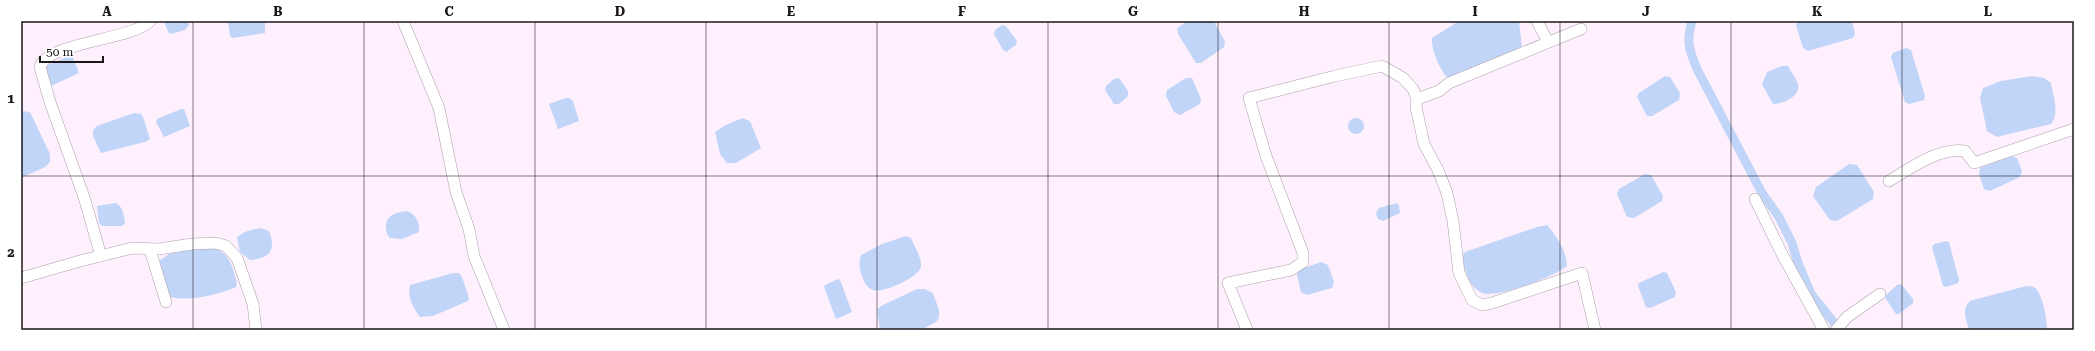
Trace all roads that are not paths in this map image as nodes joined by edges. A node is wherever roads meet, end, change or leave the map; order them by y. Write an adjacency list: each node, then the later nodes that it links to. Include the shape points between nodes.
1 (150, 21): 11 (street, via 138,28 74,46 49,56 40,67)
2 (403, 21): 17 (street, via 439,108 456,192 474,256)
3 (1537, 21): 5 (street)
4 (1580, 29): 5 (street)
5 (1548, 42): 6 (street, via 1448,83 1439,91)
6 (1417, 100): 18 (street, via 1413,89 1403,78 1382,66 1249,98 1266,156 1303,253 1303,262 1291,270 1228,283); 19 (street, via 1416,107 1424,144 1447,193 1459,273 1472,300 1482,305 1492,303 1582,273)
7 (2074, 129): 8 (street, via 1974,163 1965,151 1954,149 1925,160)
8 (1889, 181)
9 (1755, 199): 20 (street)
10 (150, 250): 11 (street, via 132,248); 14 (street); 16 (street, via 192,244 216,243 226,246 237,258 248,286)
11 (101, 256): 12 (street)
12 (21, 278)
13 (1880, 294): 15 (street)
14 (166, 302)
15 (1840, 326)
16 (256, 330)
17 (504, 330)
18 (1247, 330)
19 (1595, 330)
20 (1824, 330)

